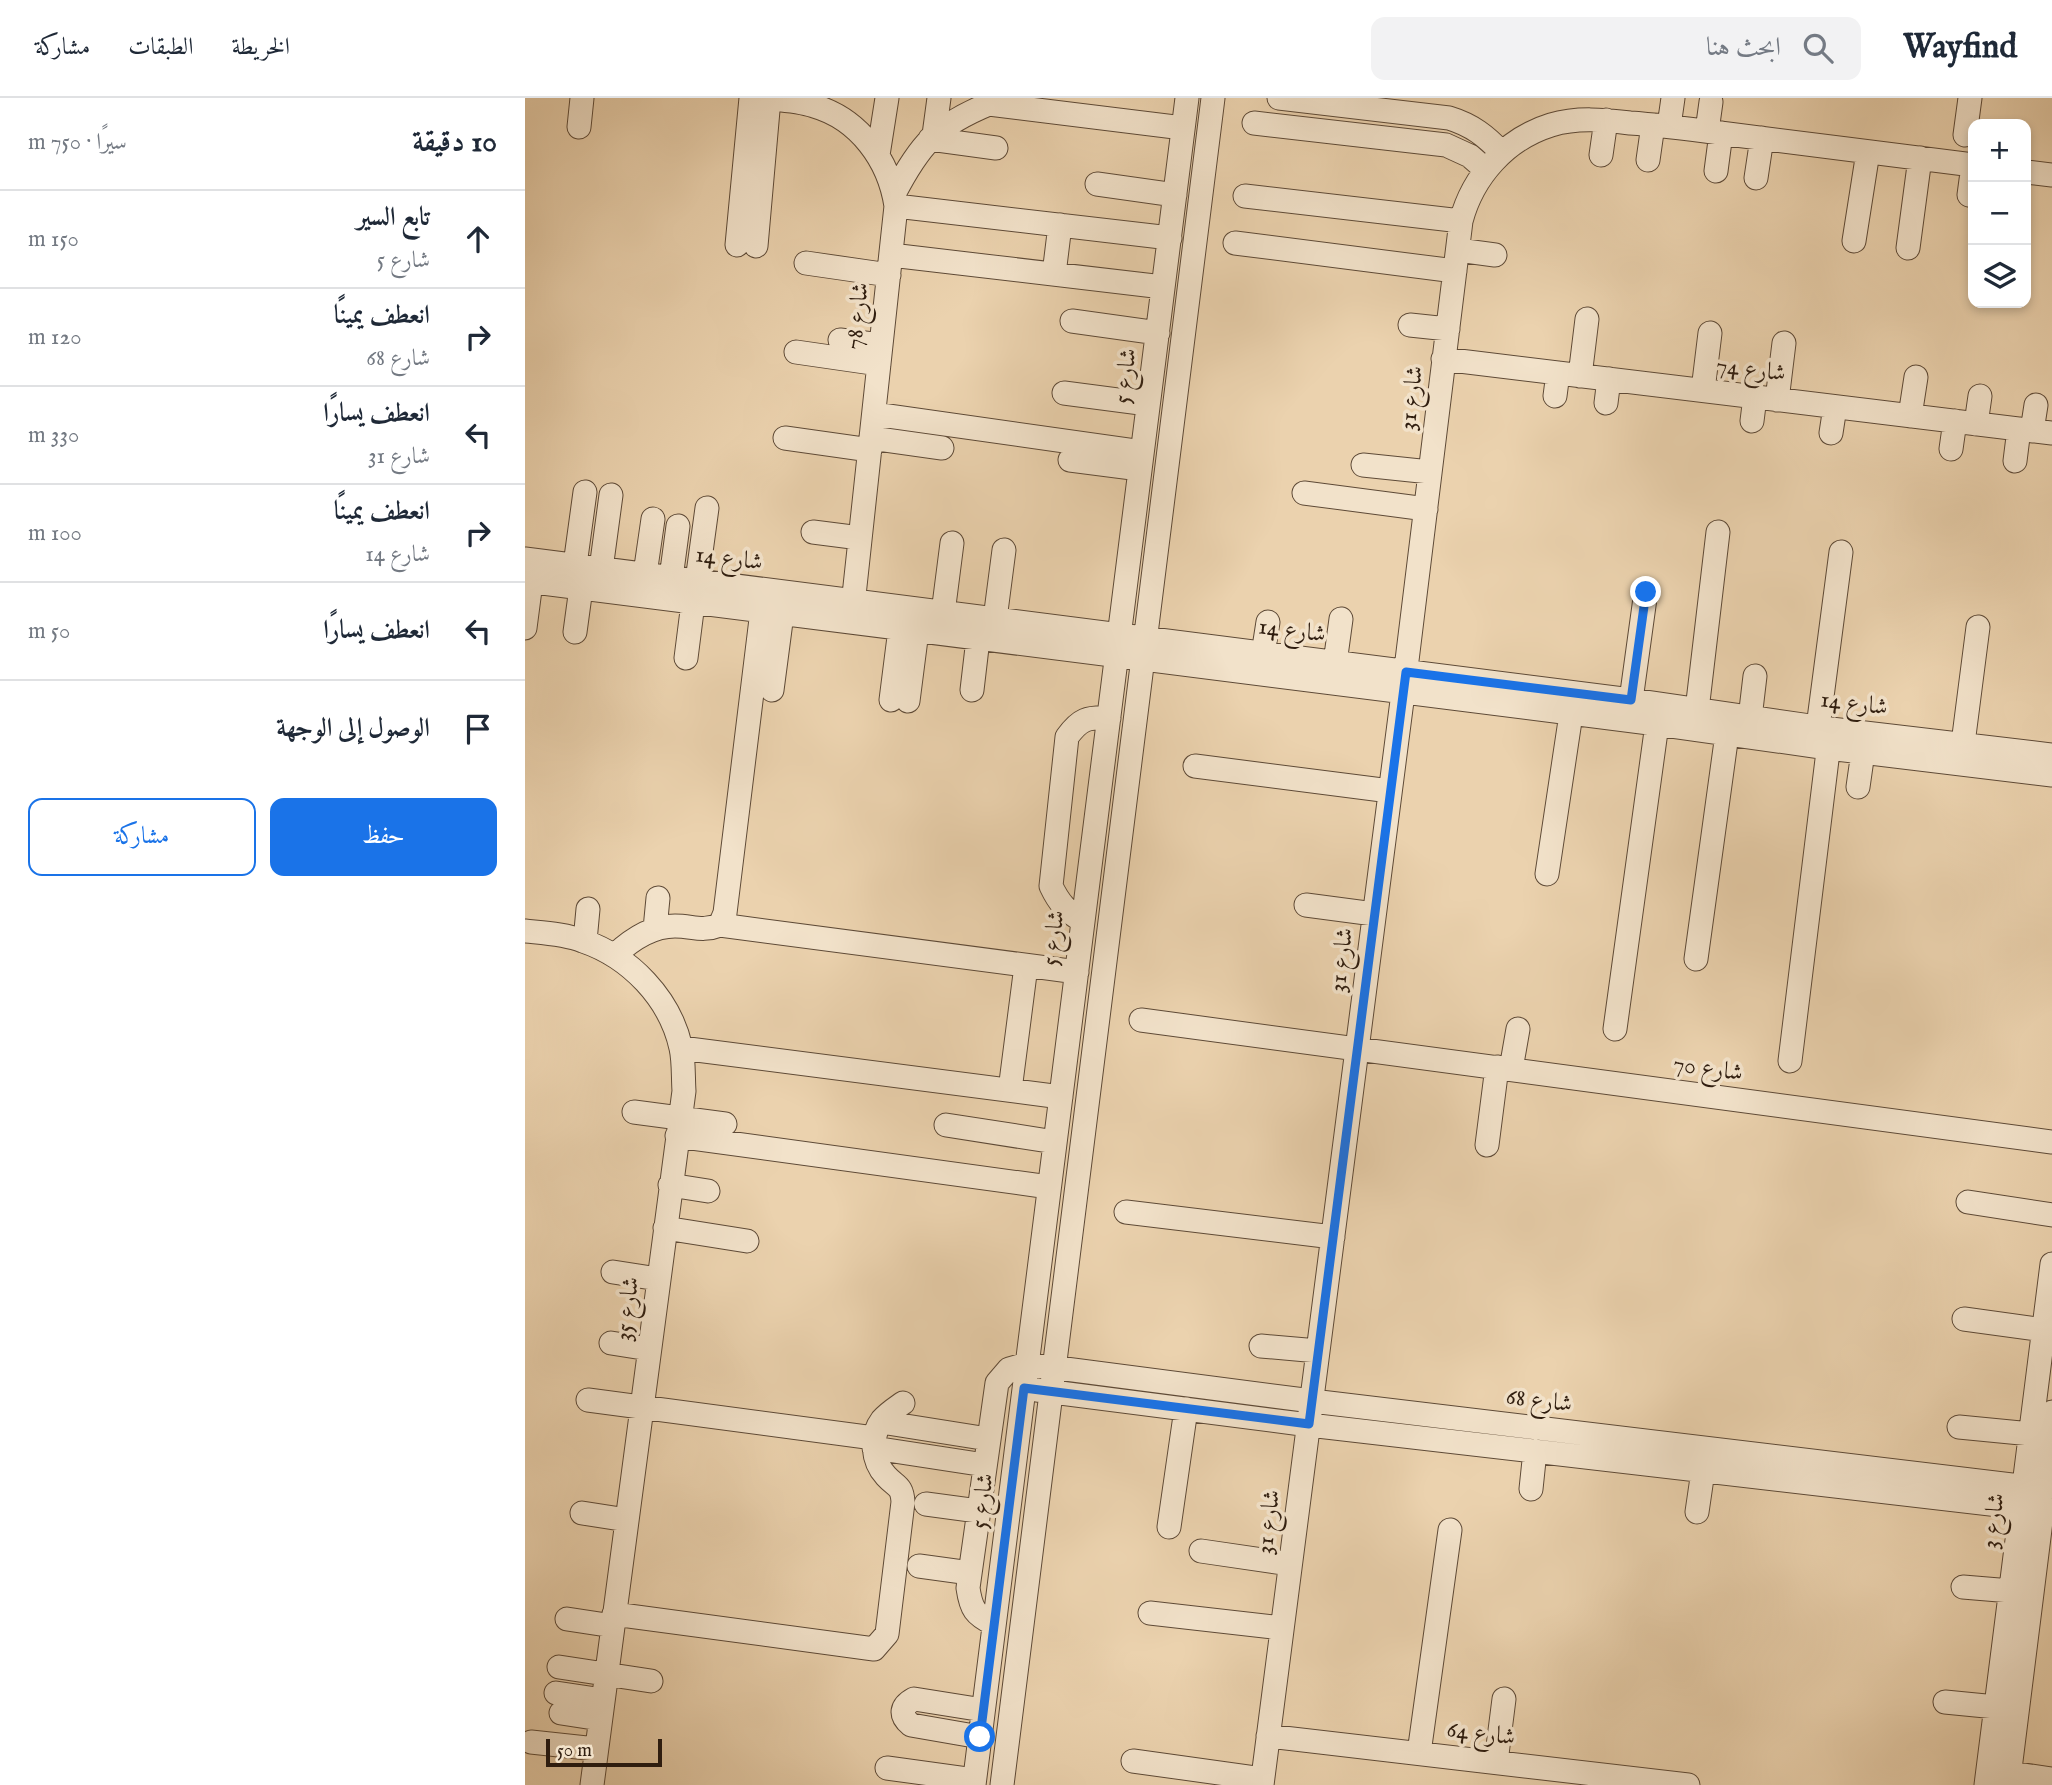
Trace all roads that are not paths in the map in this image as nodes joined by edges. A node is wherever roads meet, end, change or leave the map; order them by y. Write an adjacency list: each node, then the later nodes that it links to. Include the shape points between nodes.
1 (582, 98): 16 (street)
2 (760, 98): 10 (street, شارع 78); 44 (street)
3 (887, 98): 25 (street)
4 (939, 98): 20 (street)
5 (1187, 98): 17 (street, شارع 5)
6 (1213, 98): 124 (street)
7 (1279, 98): 12 (street)
8 (1673, 98): 15 (street)
9 (1970, 98): 19 (street)
10 (812, 102): 25 (street, شارع 78, via 861,133)
11 (1711, 102): 18 (street)
12 (1451, 108): 24 (street)
13 (1606, 120): 15 (street, شارع 31); 24 (street, شارع 31, via 1551,125); 26 (street)
14 (1254, 122): 30 (street, via 1446,145)
15 (1661, 126): 18 (street, شارع 31); 28 (street)
16 (579, 127)
17 (1184, 128): 20 (street, via 989,104 960,116); 36 (street, شارع 5)
18 (1714, 132): 21 (street, شارع 31); 31 (street)
19 (1965, 135)
20 (932, 137): 22 (street); 38 (street, via 910,164)
21 (1762, 138): 23 (street, شارع 31); 34 (street)
22 (996, 148)
23 (1868, 152): 27 (street, شارع 31); 42 (street)
24 (1502, 153): 30 (street, شارع 31)
25 (878, 155): 38 (street, شارع 78)
26 (1601, 155)
27 (1920, 158): 29 (street, شارع 31); 45 (street)
28 (1648, 160)
29 (1968, 164)
30 (1486, 170): 39 (street, شارع 31, via 1470,194)
31 (1716, 171)
32 (2031, 173): 33 (street)
33 (2052, 175)
34 (1756, 178)
35 (1097, 184): 36 (street)
36 (1175, 195): 41 (street, شارع 5)
37 (1245, 196): 39 (street)
38 (895, 200): 40 (street); 49 (street, شارع 78)
39 (1461, 221): 47 (street, شارع 31)
40 (1061, 225): 41 (street); 50 (street)
41 (1170, 238): 51 (street, شارع 5)
42 (1854, 241)
43 (1235, 243): 47 (street)
44 (746, 246)
45 (1907, 248)
46 (1495, 255): 47 (street)
47 (1456, 261): 55 (street, شارع 31)
48 (806, 263): 49 (street)
49 (890, 265): 50 (street); 61 (street, شارع 78)
50 (1054, 274): 51 (street)
51 (1163, 287): 56 (street, شارع 5)
52 (1587, 318): 63 (street)
53 (1072, 321): 56 (street)
54 (1410, 325): 55 (street)
55 (1448, 329): 62 (street, شارع 31)
56 (1157, 333): 72 (street, شارع 5)
57 (1710, 333): 66 (street)
58 (840, 340): 61 (street)
59 (1784, 343): 70 (street)
60 (796, 352): 61 (street)
61 (880, 354): 75 (street, شارع 78)
62 (1443, 359): 63 (street, شارع 74); 89 (street, شارع 31)
63 (1569, 374): 65 (street, شارع 74); 68 (street)
64 (1916, 377): 76 (street)
65 (1609, 379): 66 (street, شارع 74); 71 (street)
66 (1703, 390): 70 (street, شارع 74)
67 (1064, 393): 72 (street)
68 (1555, 396)
69 (1979, 396): 78 (street)
70 (1766, 398): 74 (street, شارع 74); 77 (street)
71 (1606, 403)
72 (1149, 404): 86 (street, شارع 5)
73 (2036, 405): 79 (street)
74 (1835, 407): 76 (street, شارع 74); 80 (street)
75 (874, 414): 84 (street, شارع 78); 86 (street)
76 (1910, 416): 78 (street, شارع 74)
77 (1752, 421)
78 (1965, 422): 79 (street, شارع 74); 83 (street)
79 (2035, 431): 87 (street)
80 (1831, 433)
81 (785, 446): 84 (street)
82 (942, 448): 84 (street)
83 (1951, 450)
84 (870, 451): 99 (street, شارع 78)
85 (1070, 460): 86 (street)
86 (1141, 461): 123 (street, شارع 5)
87 (2015, 461)
88 (1363, 465): 89 (street)
89 (1430, 472): 94 (street, شارع 31)
90 (585, 492): 104 (street)
91 (1304, 493): 94 (street)
92 (611, 495): 105 (street)
93 (707, 508): 110 (street)
94 (1426, 509): 129 (street, شارع 31)
95 (653, 519): 106 (street)
96 (678, 526): 107 (street)
97 (813, 532): 99 (street)
98 (1718, 532): 134 (street)
99 (860, 538): 112 (street, شارع 78)
100 (952, 543): 114 (street)
101 (1004, 550): 115 (street)
102 (1841, 552): 140 (street)
103 (525, 559): 104 (street, شارع 14)
104 (575, 565): 105 (street, شارع 14)
105 (601, 569): 106 (street, شارع 14)
106 (645, 574): 107 (street, شارع 14)
107 (671, 578): 110 (street, شارع 14)
108 (528, 581): 109 (street, شارع 14); 119 (street)
109 (581, 588): 110 (street, شارع 14); 121 (street)
110 (695, 592): 112 (street, شارع 14); 113 (street, شارع 14); 126 (street)
111 (1646, 592): 132 (street)
112 (853, 612): 113 (street, شارع 14); 114 (street, شارع 14); 120 (street, شارع 14)
113 (772, 613): 130 (street); 155 (street)
114 (943, 613): 115 (street, شارع 14)
115 (995, 619): 123 (street, شارع 14)
116 (1341, 619): 127 (street)
117 (1268, 622): 125 (street)
118 (1978, 627): 142 (street)
119 (525, 628)
120 (909, 630): 122 (street, شارع 14); 133 (street)
121 (575, 632)
122 (978, 639): 123 (street, شارع 14); 131 (street)
123 (1118, 646): 124 (street, شارع 14); 136 (street, شارع 5)
124 (1144, 649): 125 (street, شارع 14); 129 (street, شارع 14); 198 (street)
125 (1263, 654): 127 (street, شارع 14)
126 (686, 658)
127 (1335, 663): 129 (street, شارع 14)
128 (1755, 677): 137 (street)
129 (1404, 682): 132 (street, شارع 14); 135 (street, شارع 14); 148 (street, شارع 31)
130 (772, 690)
131 (972, 690)
132 (1631, 700): 134 (street, شارع 14)
133 (900, 701)
134 (1697, 710): 137 (street, شارع 14)
135 (1579, 715): 138 (street, شارع 14); 146 (street); 149 (street)
136 (1109, 718): 154 (street, شارع 5); 154 (street, via 1090,717 1076,724 1067,737 1051,886 1057,900)
137 (1750, 718): 140 (street, شارع 14)
138 (1657, 724): 139 (street, شارع 14); 165 (street)
139 (1727, 734): 140 (street, شارع 14); 160 (street)
140 (1825, 734): 141 (street, شارع 14); 142 (street, شارع 14); 168 (street)
141 (1863, 752): 142 (street, شارع 14); 147 (street)
142 (1962, 754): 143 (street, شارع 14); 145 (street, شارع 14)
143 (2052, 755)
144 (1195, 765): 148 (street)
145 (2052, 775)
146 (1577, 776)
147 (1858, 786)
148 (1390, 791): 153 (street, شارع 31)
149 (1546, 874)
150 (658, 898): 156 (street)
151 (1306, 905): 153 (street)
152 (588, 909): 158 (street)
153 (1374, 914): 167 (street, شارع 31)
154 (1083, 921): 162 (street, شارع 5)
155 (720, 925): 156 (street, via 708,930); 161 (street)
156 (655, 929): 159 (street)
157 (525, 931): 158 (street, شارع 35)
158 (585, 941): 159 (street, شارع 35)
159 (615, 955): 166 (street, شارع 35, via 645,979 667,1011)
160 (1696, 959)
161 (1027, 966): 162 (street); 170 (street)
162 (1077, 972): 171 (street, شارع 5)
163 (1142, 1020): 167 (street, شارع 70)
164 (1518, 1029): 169 (street)
165 (1615, 1029)
166 (681, 1048): 170 (street); 175 (street, شارع 35, via 684,1091)
167 (1357, 1049): 169 (street, شارع 70); 186 (street, شارع 31)
168 (1790, 1061)
169 (1504, 1068): 177 (street, شارع 70); 178 (street)
170 (1010, 1090): 171 (street)
171 (1061, 1097): 176 (street, شارع 5)
172 (634, 1112): 175 (street)
173 (726, 1124): 175 (street)
174 (946, 1125): 176 (street)
175 (678, 1127): 179 (street, شارع 35); 180 (street)
176 (1055, 1142): 180 (street, شارع 5)
177 (2052, 1142)
178 (1487, 1145)
179 (670, 1185): 181 (street); 185 (street, شارع 35)
180 (1049, 1187): 197 (street, شارع 5)
181 (708, 1191)
182 (1968, 1202): 184 (street)
183 (1126, 1212): 186 (street)
184 (2052, 1215)
185 (665, 1228): 187 (street); 190 (street, شارع 35)
186 (1333, 1237): 196 (street, شارع 31)
187 (747, 1241)
188 (2052, 1264): 192 (street, شارع 3)
189 (613, 1278): 190 (street)
190 (657, 1285): 195 (street, شارع 35)
191 (1964, 1319): 192 (street)
192 (2048, 1330): 209 (street, شارع 3)
193 (611, 1343): 195 (street)
194 (1261, 1346): 196 (street)
195 (649, 1349): 204 (street, شارع 35)
196 (1318, 1351): 202 (street, شارع 31)
197 (1027, 1364): 198 (street, شارع 68); 199 (street, شارع 5); 211 (street, via 1009,1369 997,1383)
198 (1053, 1367): 200 (street); 202 (street, شارع 68)
199 (1024, 1388): 200 (street, شارع 68); 234 (street, شارع 5)
200 (1051, 1391): 205 (street, شارع 68); 260 (street)
201 (588, 1399): 204 (street)
202 (1312, 1401): 207 (street, شارع 31); 216 (street, شارع 68)
203 (903, 1403): 210 (street)
204 (641, 1407): 210 (street); 221 (street, شارع 35)
205 (1186, 1409): 207 (street, شارع 68); 222 (street)
206 (2052, 1412): 216 (street, شارع 3)
207 (1309, 1424): 212 (street, شارع 68); 226 (street, شارع 31)
208 (1959, 1427): 209 (street)
209 (2031, 1434): 216 (street, شارع 3)
210 (876, 1436): 211 (street); 213 (street); 233 (street, via 877,1463 903,1492 903,1502 887,1634 874,1649)
211 (988, 1439): 213 (street)
212 (1535, 1451): 214 (street, شارع 68); 215 (street)
213 (985, 1465): 218 (street)
214 (1703, 1471): 216 (street, شارع 68); 219 (street)
215 (1531, 1489)
216 (2033, 1498): 224 (street, شارع 3); 230 (street, شارع 3)
217 (926, 1504): 218 (street)
218 (978, 1511): 228 (street)
219 (1697, 1512)
220 (582, 1513): 221 (street)
221 (627, 1520): 233 (street, شارع 35)
222 (1169, 1527)
223 (1450, 1530): 249 (street)
224 (2045, 1539): 254 (street, شارع 3)
225 (1201, 1551): 226 (street)
226 (1290, 1564): 235 (street, شارع 31)
227 (919, 1566): 228 (street)
228 (970, 1573): 234 (street, via 970,1604)
229 (1963, 1587): 230 (street)
230 (2011, 1591): 242 (street, شارع 3)
231 (1150, 1613): 235 (street)
232 (567, 1619): 233 (street)
233 (613, 1620): 237 (street, شارع 35)
234 (994, 1624): 244 (street, شارع 5)
235 (1282, 1628): 245 (street, شارع 31)
236 (559, 1667): 237 (street)
237 (606, 1674): 238 (street); 243 (street, شارع 35)
238 (651, 1681)
239 (1504, 1699): 251 (street)
240 (1945, 1702): 242 (street)
241 (559, 1703): 243 (street)
242 (1996, 1707): 262 (street, شارع 3)
243 (602, 1709): 248 (street, شارع 35)
244 (983, 1710): 246 (street, شارع 5); 246 (street, via 914,1699 894,1711 911,1724)
245 (1268, 1736): 249 (street, شارع 64); 257 (street, شارع 31)
246 (980, 1737): 256 (street, شارع 5)
247 (531, 1742): 248 (street)
248 (596, 1749): 259 (street, شارع 35)
249 (1419, 1753): 251 (street, شارع 64)
250 (1133, 1761): 257 (street)
251 (1496, 1762): 253 (street, شارع 64)
252 (887, 1768): 256 (street)
253 (1579, 1779): 258 (street, شارع 64)
254 (2009, 1779): 255 (street)
255 (2052, 1779)
256 (974, 1782)
257 (1262, 1782)
258 (1662, 1784): 261 (street, شارع 64)
259 (591, 1785)
260 (1002, 1785)
261 (1688, 1785)
262 (1986, 1785)

